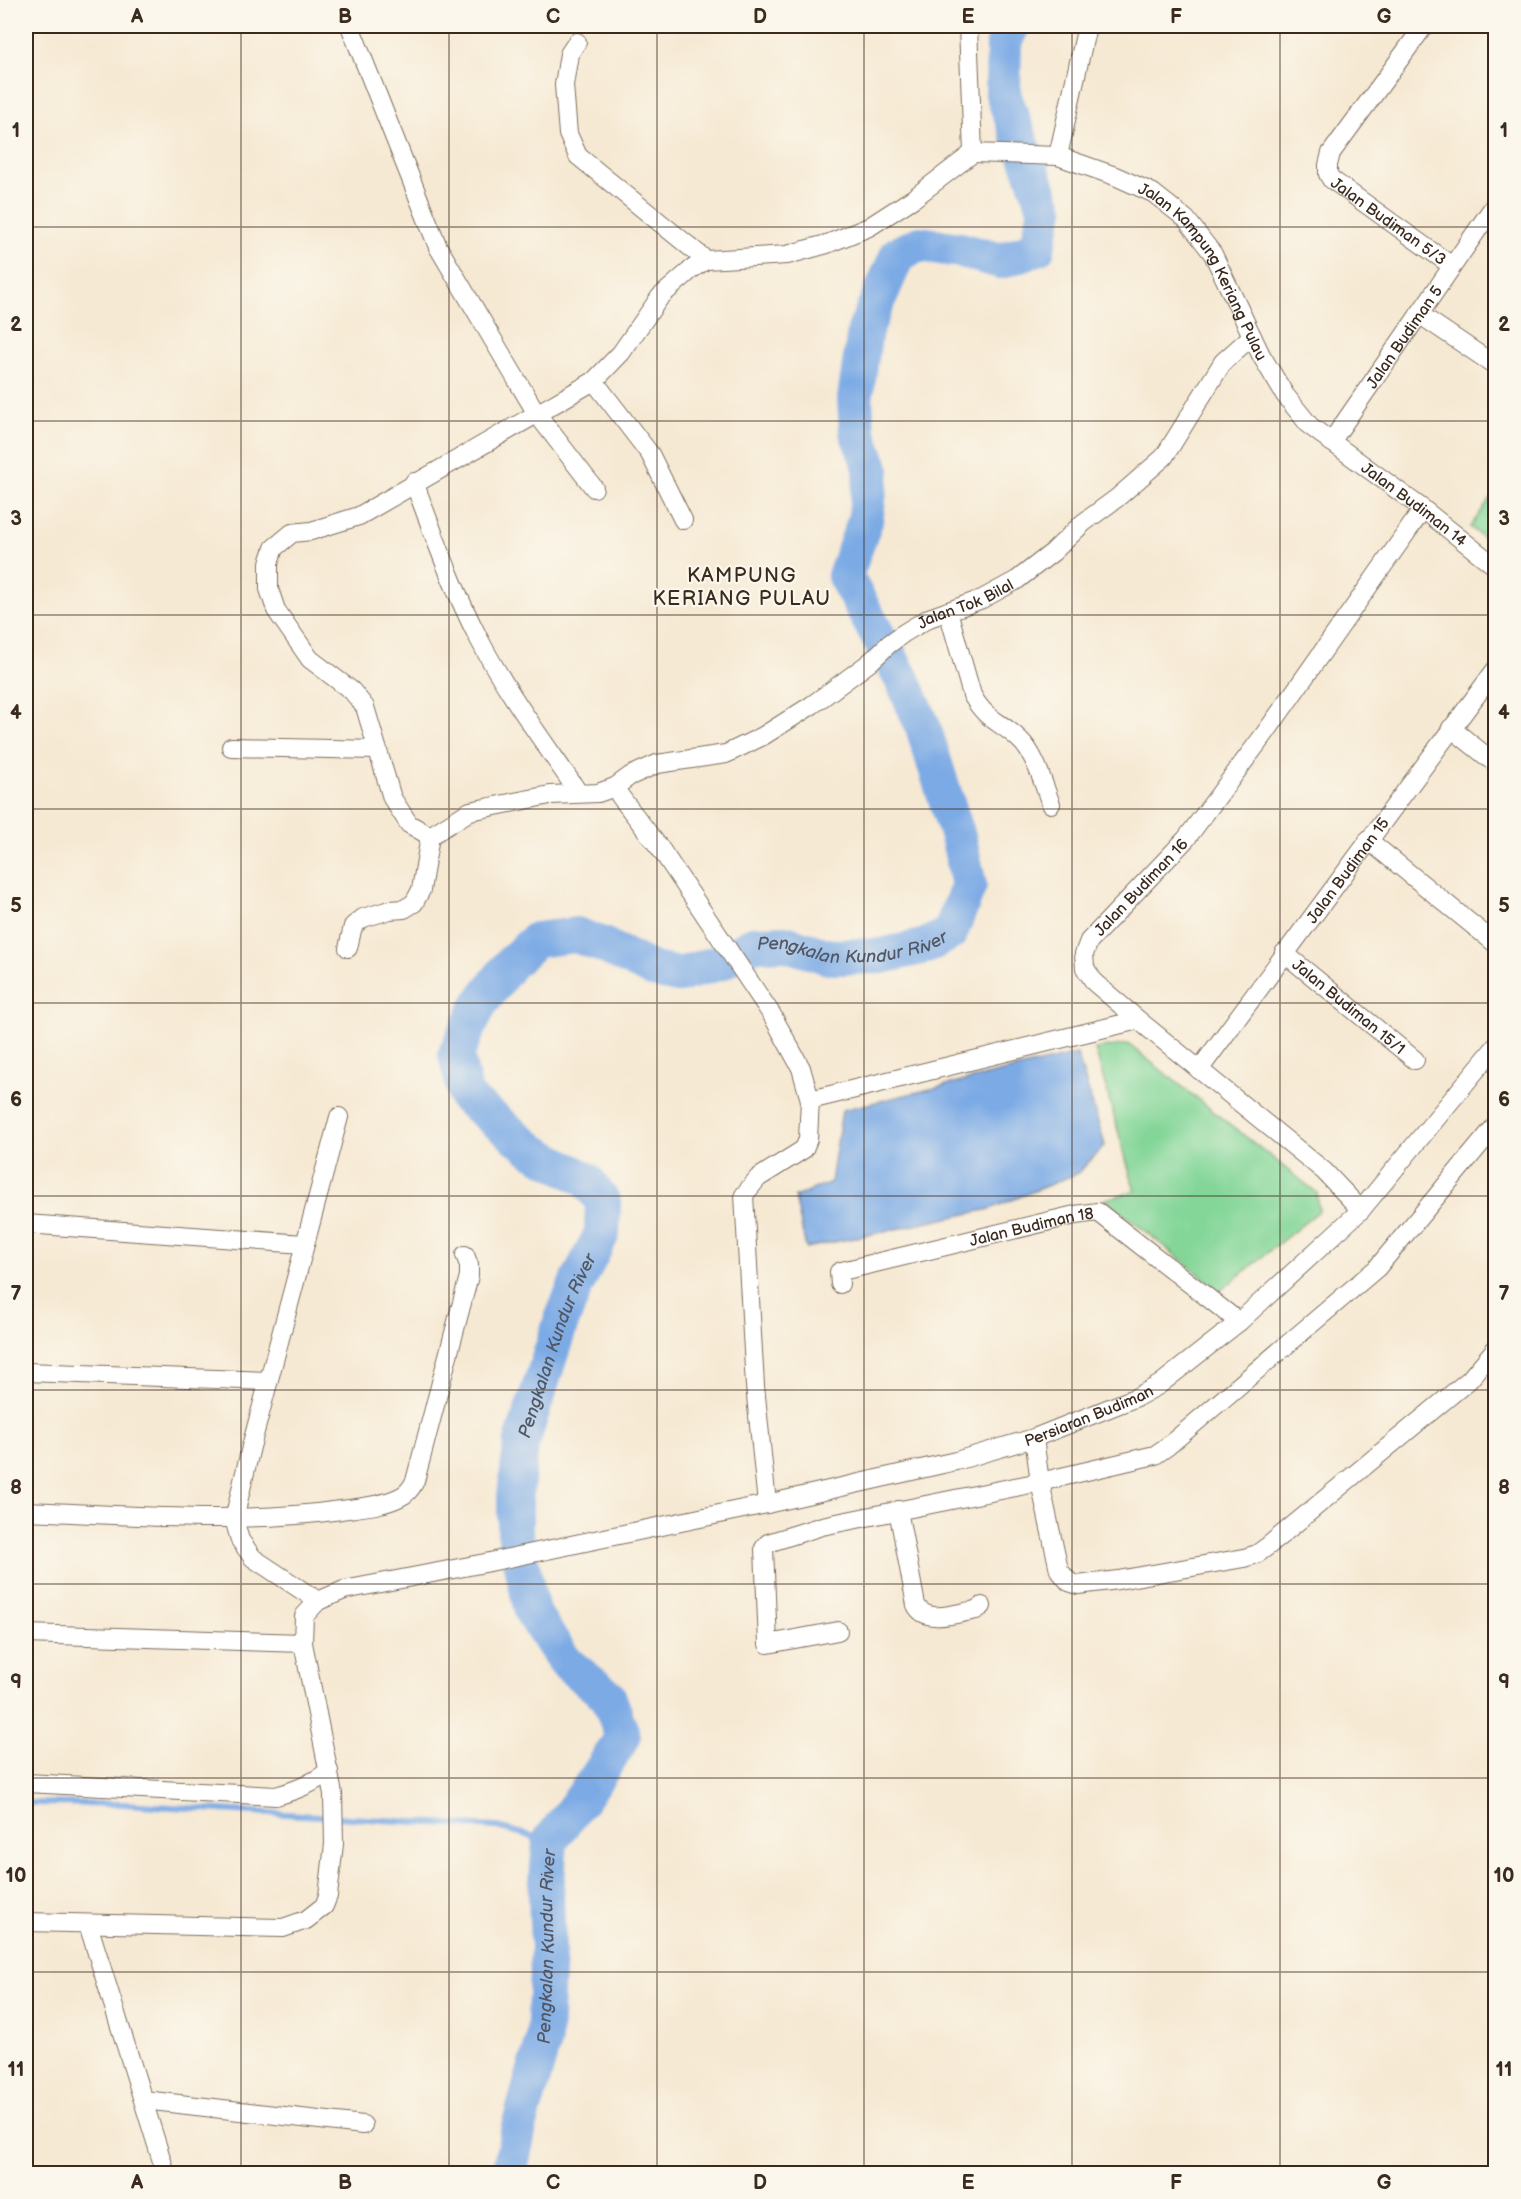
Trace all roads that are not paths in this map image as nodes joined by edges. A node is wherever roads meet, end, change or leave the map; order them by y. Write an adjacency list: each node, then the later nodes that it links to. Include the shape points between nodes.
1 (350, 26): 15 (street, via 438,247)
2 (968, 26): 6 (street)
3 (1087, 26): 7 (street)
4 (1424, 26): 10 (street, Jalan Budiman 5/3, via 1331,153 1328,174)
5 (577, 42): 9 (street, via 569,54 564,85 568,134 578,156)
6 (980, 153): 7 (street, Jalan Kampung Keriang Pulau); 9 (street, via 869,226 827,244 787,255)
7 (1058, 156): 12 (street, Jalan Kampung Keriang Pulau, via 1154,193 1186,219 1213,254)
8 (1496, 203): 10 (street, Jalan Budiman 5)
9 (706, 260): 14 (street, via 660,297 621,352)
10 (1452, 266): 11 (street, Jalan Budiman 5)
11 (1419, 314): 13 (street); 16 (street, Jalan Budiman 5)
12 (1252, 336): 16 (street, Jalan Kampung Keriang Pulau, via 1285,395 1310,426); 22 (street, Jalan Tok Bilal, via 1223,362 1164,458 1017,580)
13 (1496, 366)
14 (594, 381): 15 (street); 20 (street, via 650,454)
15 (537, 414): 17 (street); 18 (street)
16 (1331, 442): 19 (street, Jalan Budiman 14)
17 (414, 482): 26 (street, via 359,516 292,533 274,548 269,563 269,589 276,609 310,659 352,691 365,707); 29 (street, via 459,599 480,641 515,701)
18 (594, 488)
19 (1423, 509): 21 (street, Jalan Budiman 14); 36 (street, Jalan Budiman 16, via 1186,839 1089,941 1084,954 1090,977)
20 (683, 520)
21 (1496, 567)
22 (948, 611): 28 (street, Jalan Tok Bilal, via 929,618 889,644 812,705 763,736 726,754 657,764); 30 (street, via 978,707 1022,741)
23 (1496, 669): 24 (street, Jalan Budiman 15)
24 (1451, 728): 27 (street); 32 (street, Jalan Budiman 15)
25 (231, 747): 26 (street)
26 (378, 750): 31 (street, via 392,798 409,824)
27 (1496, 764)
28 (615, 787): 29 (street, via 598,793); 40 (street, via 772,1015 801,1068)
29 (578, 792): 31 (street, via 470,811)
30 (1051, 804)
31 (430, 836): 34 (street, via 421,890 414,903 363,918 352,926)
32 (1368, 840): 33 (street); 35 (street, Jalan Budiman 15)
33 (1496, 944)
34 (348, 948)
35 (1284, 953): 38 (street, Jalan Budiman 15/1); 39 (street, Jalan Budiman 15)
36 (1138, 1020): 39 (street, Jalan Budiman 16); 40 (street)
37 (1496, 1046): 43 (street, Persiaran Budiman)
38 (1415, 1060)
39 (1199, 1070): 43 (street, Jalan Budiman 16, via 1324,1171)
40 (810, 1101): 54 (street, via 804,1149 758,1178 744,1194 755,1386)
41 (339, 1117): 45 (street)
42 (1496, 1125): 53 (street, via 1377,1268 1168,1446 1155,1455)
43 (1361, 1210): 48 (street, Persiaran Budiman)
44 (26, 1224): 45 (street)
45 (304, 1244): 51 (street)
46 (465, 1255): 57 (street, via 469,1276 410,1490 385,1503)
47 (840, 1284): 48 (street, Jalan Budiman 18, via 838,1276 842,1271 1098,1212)
48 (1239, 1322): 52 (street, Persiaran Budiman, via 1160,1385)
49 (1496, 1348): 53 (street, via 1460,1388 1268,1546 1245,1558 1118,1580 1078,1585 1069,1582 1059,1570)
50 (26, 1372): 51 (street)
51 (269, 1381): 57 (street)
52 (1034, 1438): 53 (street); 54 (street, Persiaran Budiman, via 956,1461)
53 (1040, 1482): 55 (street)
54 (767, 1504): 58 (street, Persiaran Budiman, via 344,1590)
55 (898, 1510): 59 (street, via 920,1612 928,1617); 60 (street, via 822,1526 774,1540 764,1548 768,1644)
56 (26, 1511): 57 (street)
57 (234, 1519): 58 (street, via 240,1540 253,1558)
58 (318, 1601): 62 (street, via 304,1616)
59 (982, 1606)
60 (838, 1631)
61 (26, 1634): 62 (street)
62 (303, 1643): 63 (street)
63 (329, 1771): 64 (street, via 314,1783 276,1796); 66 (street, via 334,1844 328,1896 324,1905 306,1920 283,1928)
64 (26, 1783)
65 (26, 1922): 66 (street)
66 (88, 1924): 67 (street)
67 (144, 2100): 68 (street); 69 (street)
68 (363, 2125)
69 (166, 2174)

